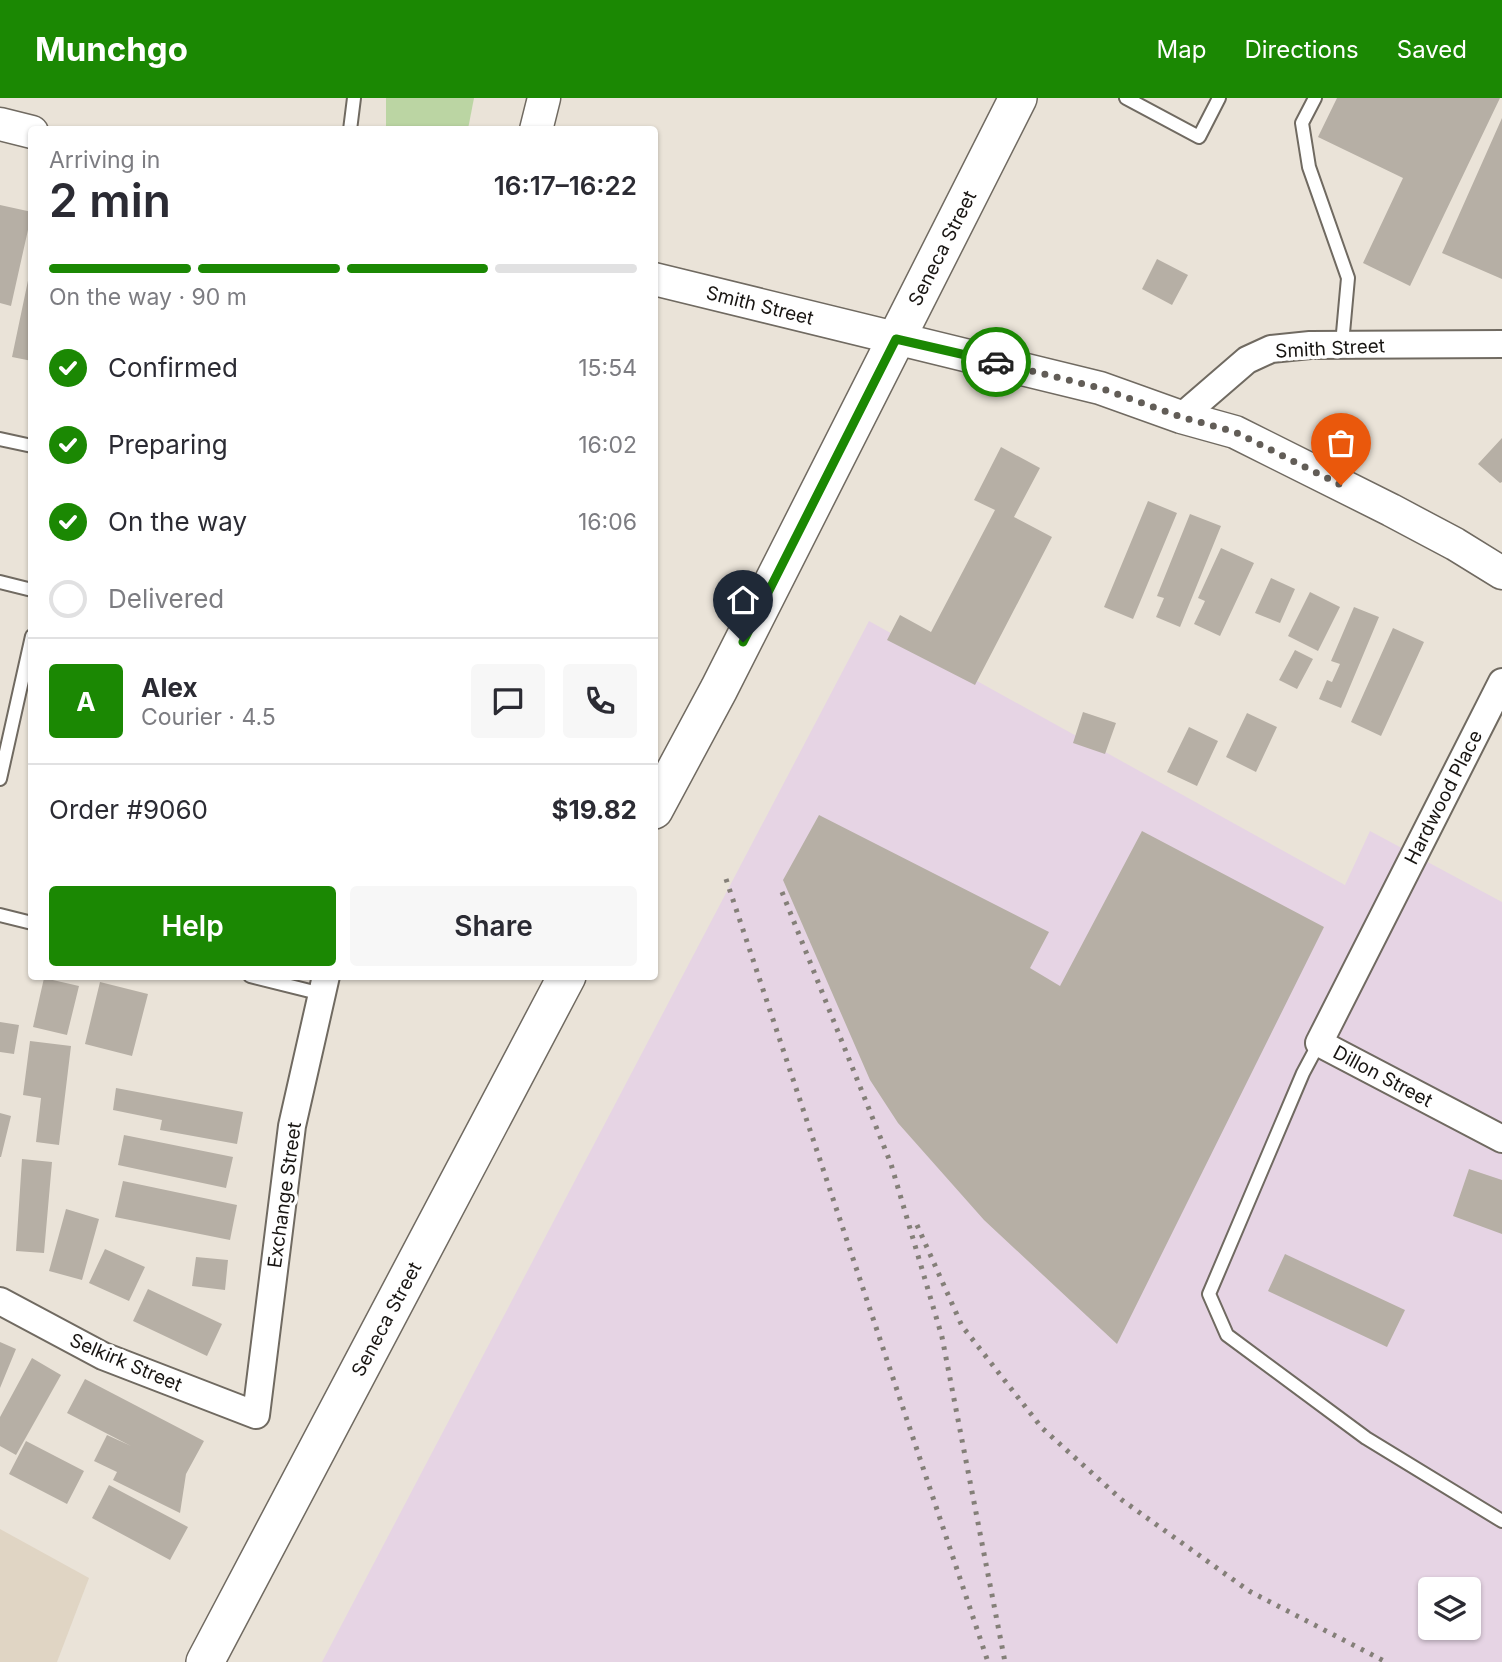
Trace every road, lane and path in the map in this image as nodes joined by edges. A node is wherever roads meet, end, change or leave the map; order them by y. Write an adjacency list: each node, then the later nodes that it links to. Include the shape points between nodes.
1 (354, 98): 8 (lane)
2 (544, 98): 9 (street)
3 (1018, 98): 12 (main road, Seneca Street)
4 (1126, 98): 5 (lane, via 1199,137)
5 (1219, 98)
6 (1315, 98): 13 (lane, via 1302,123 1309,167 1348,278)
7 (0, 124): 10 (street)
8 (350, 126)
9 (537, 126)
10 (28, 131)
11 (658, 280): 12 (street, Smith Street)
12 (896, 339): 15 (street, Smith Street, via 1100,388); 24 (main road, Seneca Street)
13 (1342, 344): 14 (street, Smith Street); 15 (street, Smith Street, via 1271,349 1247,360)
14 (1502, 344)
15 (1181, 417): 18 (street, via 1235,432 1391,510)
16 (0, 439): 17 (lane)
17 (28, 445)
18 (1502, 573)
19 (0, 582): 20 (lane)
20 (28, 589)
21 (28, 654): 23 (lane)
22 (1502, 682): 25 (street, Hardwood Place)
23 (0, 779)
24 (658, 803)
25 (1384, 912): 31 (street, Dillon Street)
26 (0, 915): 27 (lane)
27 (28, 922)
28 (283, 980): 30 (lane)
29 (565, 980): 36 (main road, Seneca Street)
30 (324, 985): 34 (street, Exchange Street, via 292,1126)
31 (1319, 1043): 32 (street, Dillon Street); 35 (lane, via 1209,1294 1227,1335 1366,1438)
32 (1502, 1139)
33 (0, 1301): 34 (street, Selkirk Street, via 103,1356)
34 (256, 1415)
35 (1502, 1521)
36 (205, 1662)

